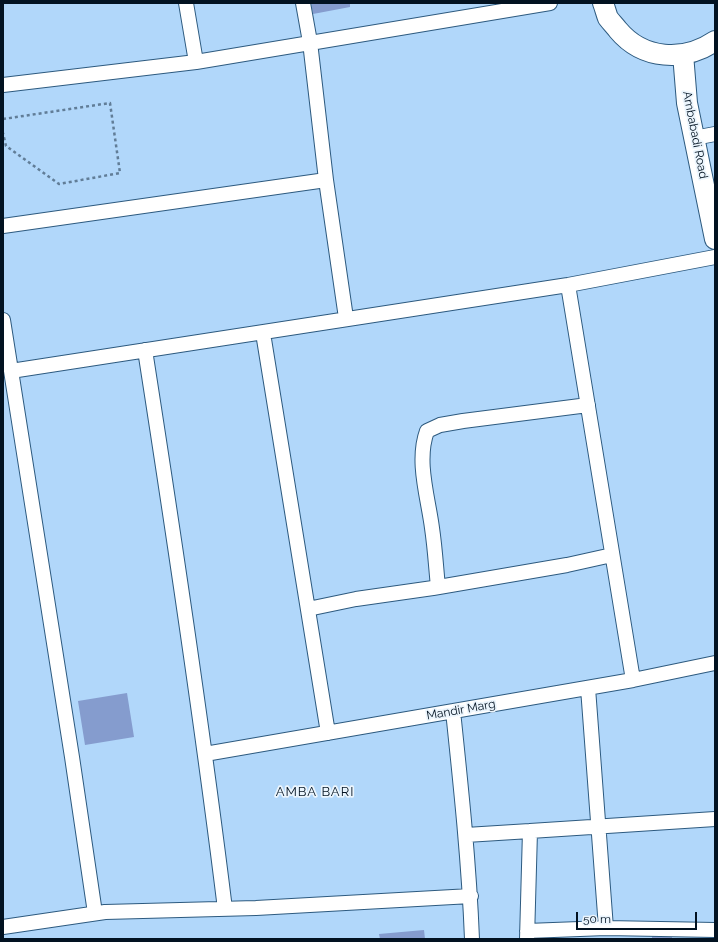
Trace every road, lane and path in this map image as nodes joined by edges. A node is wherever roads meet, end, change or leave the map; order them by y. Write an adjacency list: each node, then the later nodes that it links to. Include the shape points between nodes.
1 (186, 3): 8 (street)
2 (303, 3): 6 (street)
3 (550, 3): 6 (street)
4 (603, 3): 7 (street, via 609,19 624,37 643,49 662,55)
5 (715, 41): 7 (street, via 703,49)
6 (310, 42): 8 (street); 15 (street)
7 (683, 54): 14 (street, Ambabadi Road, via 687,103)
8 (196, 62): 9 (street)
9 (3, 85)
10 (3, 119): 13 (path, via 110,103 120,173 60,184 6,146)
11 (3, 133): 13 (path)
12 (715, 134): 14 (street)
13 (3, 137)
14 (694, 138): 17 (street, Ambabadi Road)
15 (326, 180): 16 (street); 20 (street)
16 (3, 226)
17 (715, 239)
18 (715, 257): 19 (street)
19 (568, 285): 20 (street); 26 (street)
20 (346, 318): 22 (street)
21 (3, 320): 24 (street)
22 (263, 333): 23 (street); 29 (street)
23 (145, 350): 24 (street); 35 (street)
24 (11, 371): 25 (street)
25 (9, 396): 42 (street, via 71,749)
26 (588, 405): 27 (street); 28 (street, via 463,421 440,425 427,431 423,465)
27 (612, 555): 28 (street); 31 (street)
28 (438, 587): 29 (street)
29 (308, 609): 34 (street)
30 (715, 663): 31 (street, Mandir Marg)
31 (633, 680): 32 (street, Mandir Marg)
32 (588, 688): 33 (street, Mandir Marg); 37 (street)
33 (453, 711): 34 (street, Mandir Marg); 39 (street)
34 (328, 733): 35 (street, Mandir Marg)
35 (206, 754): 41 (street)
36 (715, 819): 37 (street)
37 (598, 826): 38 (street); 44 (street)
38 (530, 830): 39 (street); 46 (street)
39 (466, 835): 40 (street)
40 (471, 896): 41 (street); 47 (street)
41 (225, 909): 42 (street)
42 (95, 914): 43 (street)
43 (3, 927)
44 (606, 928): 45 (street); 46 (street)
45 (715, 930)
46 (527, 935)
47 (472, 939)

